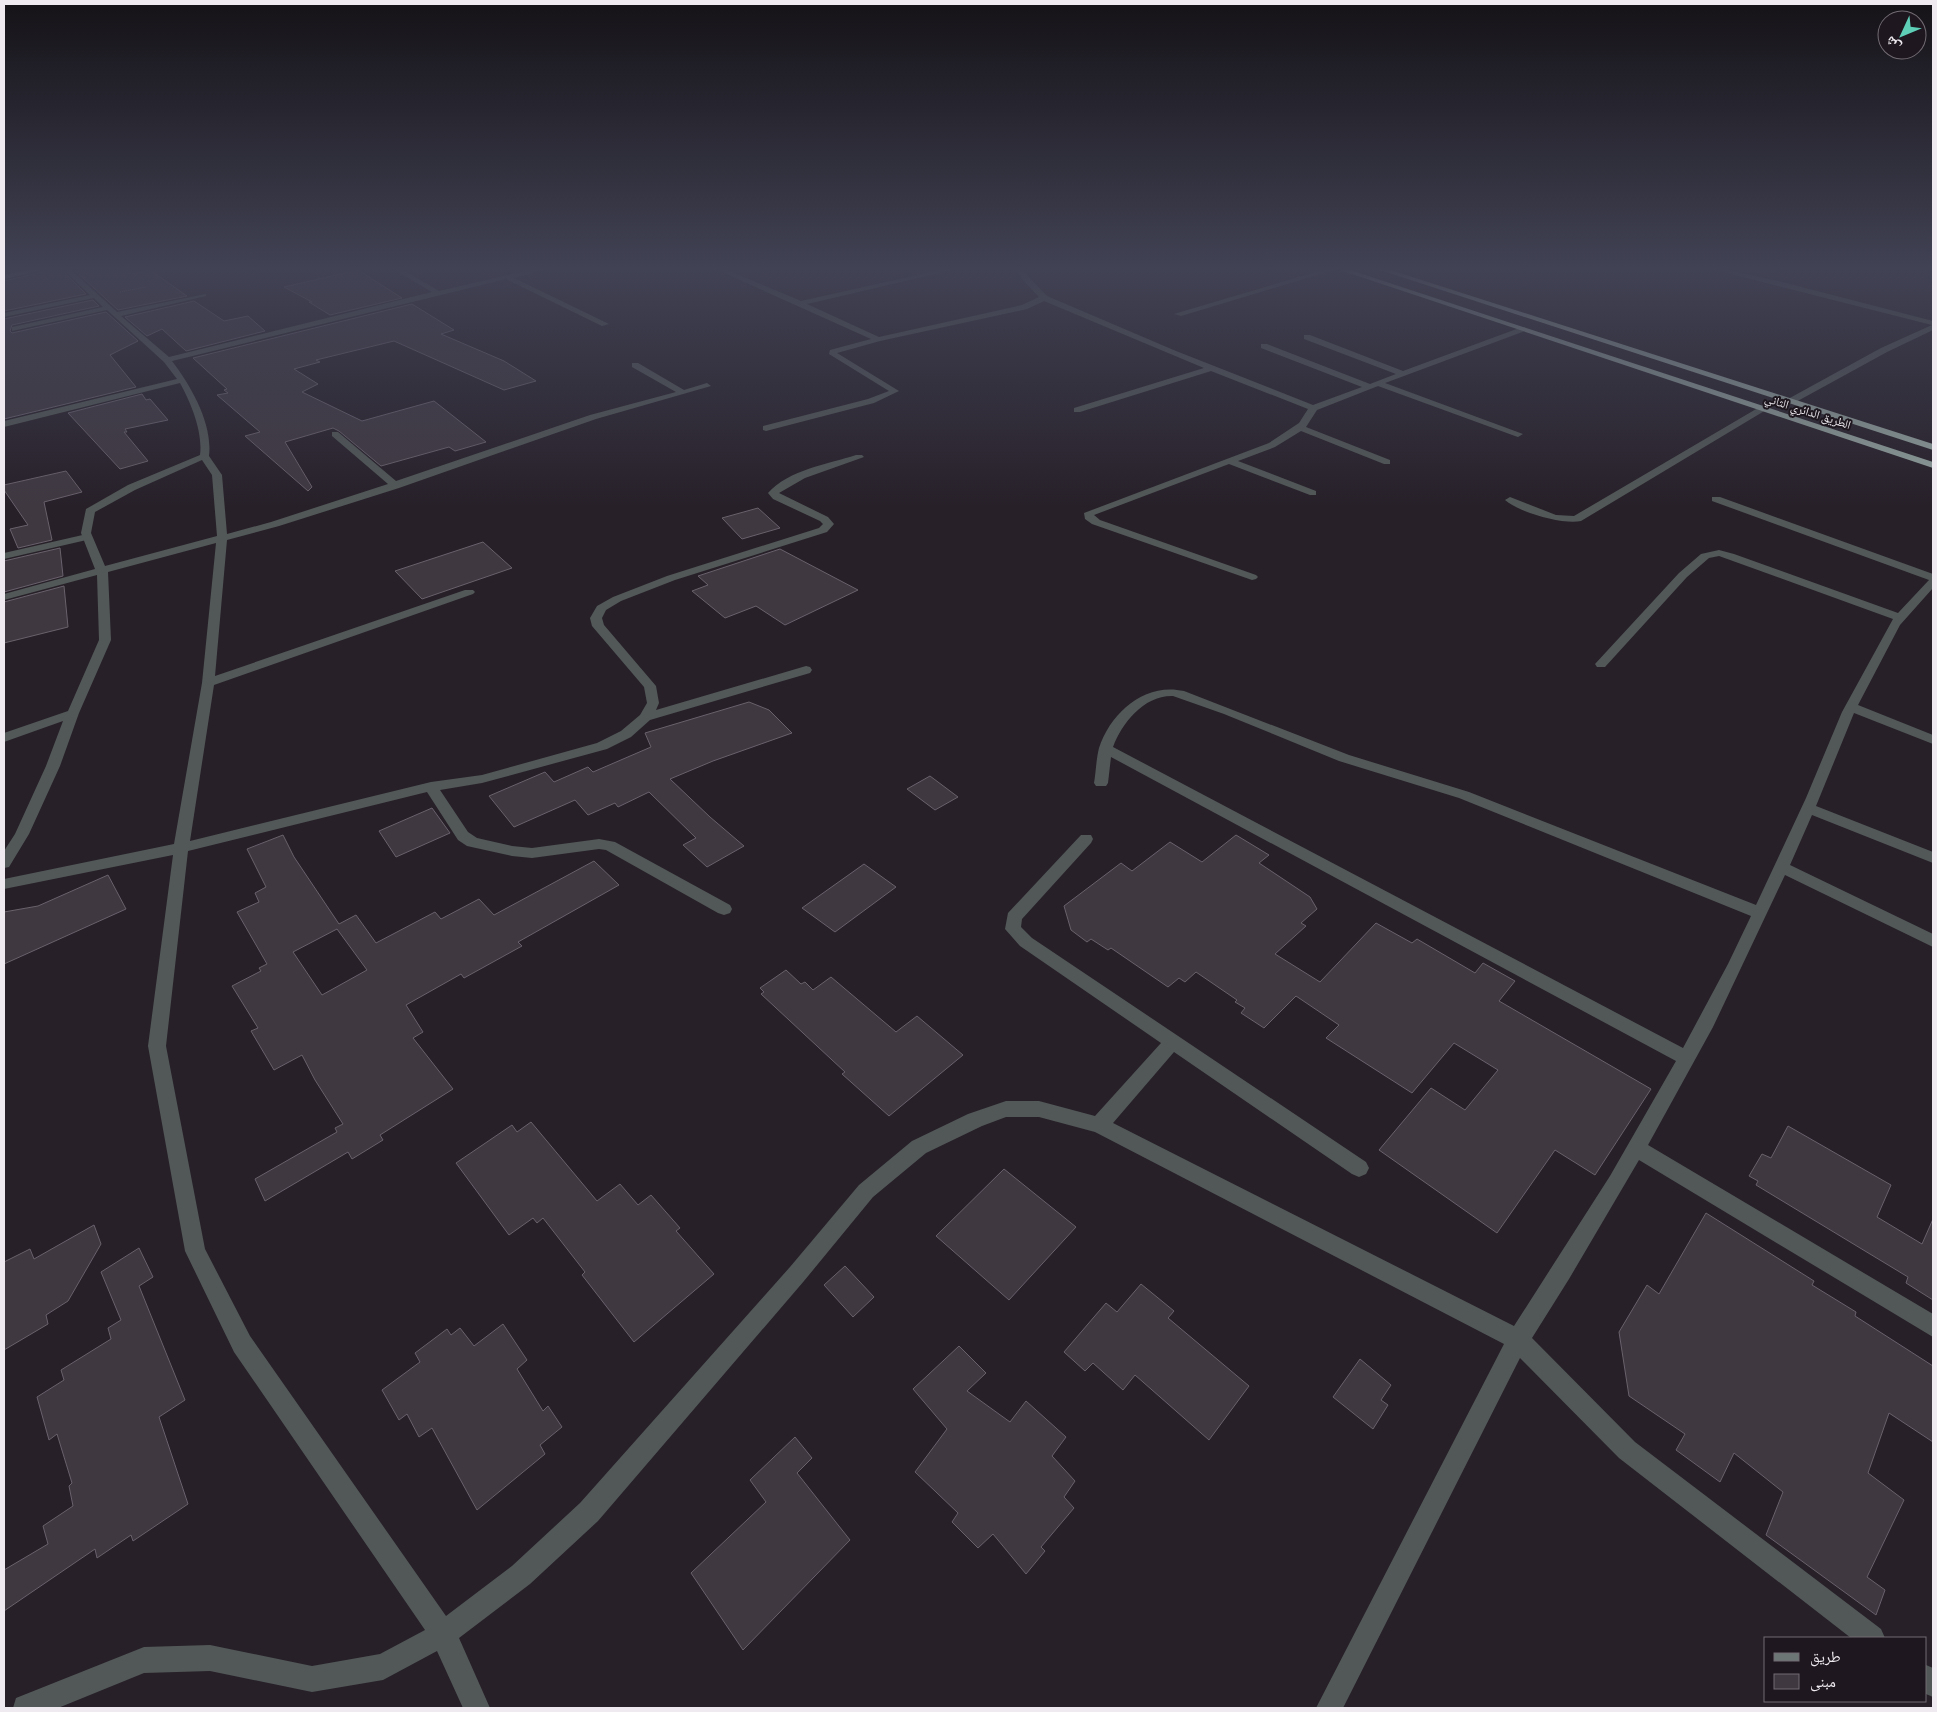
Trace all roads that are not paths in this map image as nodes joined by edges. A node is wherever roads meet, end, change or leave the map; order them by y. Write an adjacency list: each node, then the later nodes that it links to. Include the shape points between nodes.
1 (152, 347): 11 (street)
2 (220, 347): 11 (street)
3 (854, 347): 25 (street, via 833,354 894,388 894,393)
4 (1161, 347): 13 (street)
5 (1267, 347): 16 (street)
6 (1333, 347): 14 (street)
7 (1475, 347): 14 (street)
8 (1577, 347): 21 (highway, الطريق الدائري الثاني)
9 (1623, 347): 19 (highway, الطريق الدائري الثاني)
10 (1890, 347): 19 (street)
11 (167, 360): 15 (street)
12 (635, 365): 18 (street)
13 (1212, 368): 20 (street); 22 (street)
14 (1404, 374): 16 (street)
15 (182, 380): 23 (street); 29 (street, via 206,441)
16 (1375, 385): 20 (street); 27 (street)
17 (707, 386): 18 (street)
18 (682, 392): 34 (street, via 593,417)
19 (1791, 401): 28 (highway, الطريق الدائري الثاني)
20 (1313, 408): 24 (street, via 1310,417)
21 (1763, 408): 33 (highway, الطريق الدائري الثاني); 37 (street, via 1570,521)
22 (1077, 410)
23 (4, 424)
24 (1298, 427): 31 (street, via 1272,446); 32 (street)
25 (766, 428)
26 (335, 434): 34 (street)
27 (1518, 434)
28 (1933, 447)
29 (204, 456): 38 (street, via 176,471 131,486 110,497 90,511); 39 (street, via 216,475)
30 (859, 457): 53 (street, via 797,479 773,493 824,519 829,524 824,530 671,578 601,608 596,618 598,626 650,686 653,703)
31 (1230, 461): 35 (street); 42 (street, via 1089,513 1096,522)
32 (1387, 462)
33 (1933, 465)
34 (396, 486): 39 (street)
35 (1313, 493)
36 (1716, 499): 43 (street)
37 (1510, 500)
38 (87, 537): 40 (street); 41 (street)
39 (222, 538): 41 (street); 50 (street)
40 (4, 556)
41 (102, 572): 46 (street); 52 (street, via 104,640)
42 (1252, 577)
43 (1933, 578)
44 (1933, 582): 47 (street)
45 (469, 592): 50 (street)
46 (4, 597)
47 (1900, 618): 48 (street, via 1730,556 1711,554 1683,575); 51 (street)
48 (1601, 664)
49 (806, 670): 53 (street)
50 (208, 683): 61 (street)
51 (1851, 708): 55 (street); 59 (street)
52 (72, 713): 54 (street); 63 (street, via 22,834)
53 (645, 717): 58 (street, via 626,734 602,746 482,779)
54 (4, 738)
55 (1933, 740)
56 (1106, 749): 57 (street); 67 (street, via 1113,732 1132,708 1160,693 1179,694 1247,718 1326,752 1464,795); 70 (street)
57 (1101, 783)
58 (431, 787): 61 (street); 66 (street, via 463,836 472,842 512,852 532,853 599,844 610,846)
59 (1808, 808): 62 (street); 64 (street)
60 (1086, 839): 69 (street, via 1014,917 1013,929 1026,942)
61 (181, 848): 65 (street); 76 (street, via 157,1046 196,1251 242,1344)
62 (1933, 858)
63 (4, 863)
64 (1781, 867): 67 (street); 68 (street)
65 (4, 884)
66 (724, 909)
67 (1760, 913): 70 (street)
68 (1933, 941)
69 (1172, 1042): 71 (street); 73 (street)
70 (1686, 1058): 72 (street)
71 (1099, 1125): 75 (street); 76 (street, via 1039,1109 1006,1109 919,1147 866,1191 588,1512 521,1575)
72 (1636, 1148): 74 (street); 75 (street)
73 (1359, 1168)
74 (1933, 1326)
75 (1518, 1340): 77 (street, via 1627,1450); 80 (street)
76 (443, 1634): 78 (street, via 383,1667 312,1678 210,1658 144,1660); 79 (street)
77 (1871, 1637)
78 (26, 1708)
79 (477, 1708)
80 (1329, 1708)

